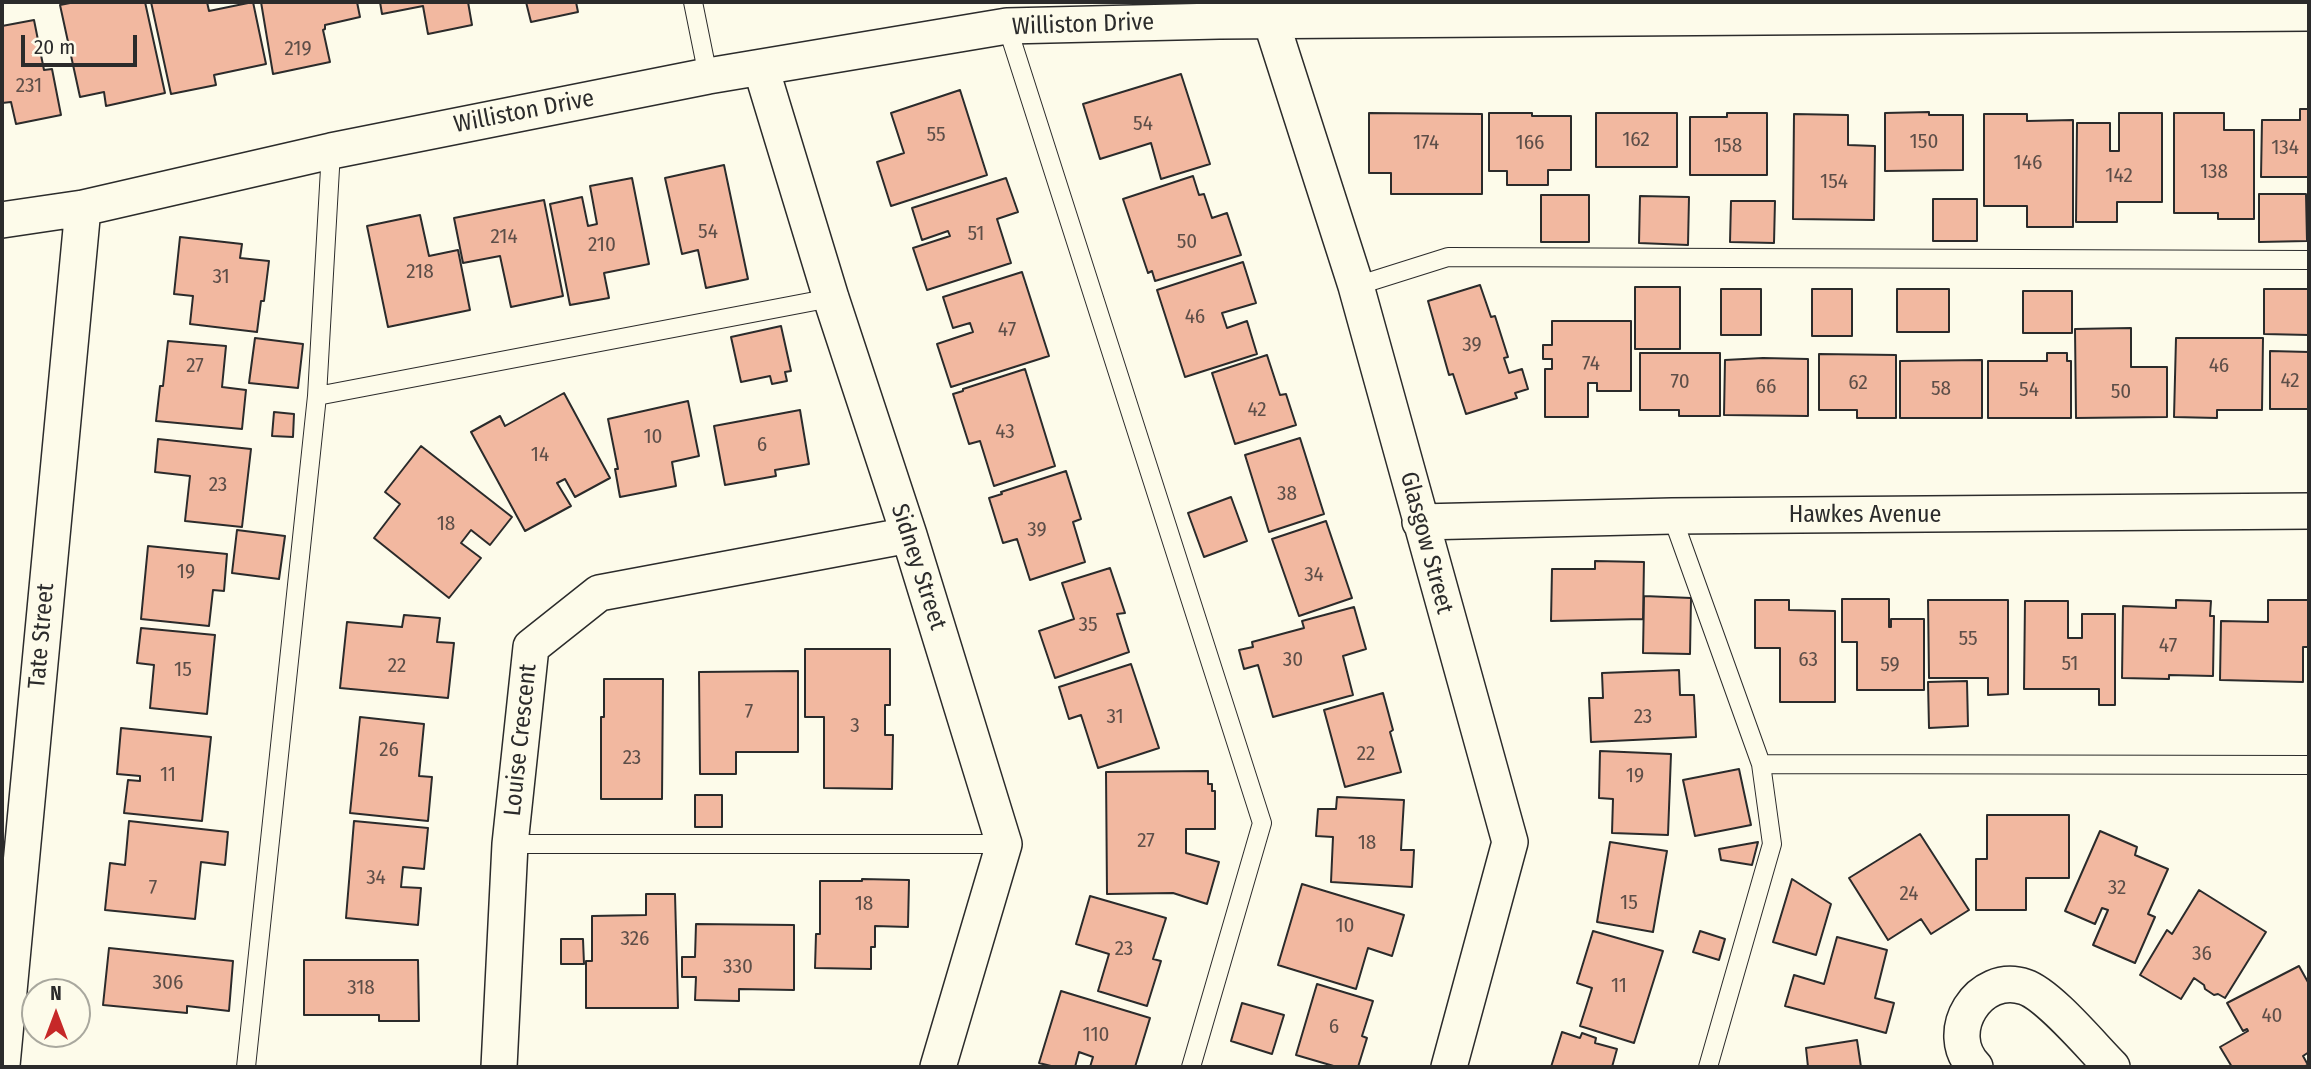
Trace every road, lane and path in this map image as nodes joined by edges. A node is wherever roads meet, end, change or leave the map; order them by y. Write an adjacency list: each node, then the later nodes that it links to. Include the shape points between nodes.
1 (693, 2): 7 (lane)
2 (1219, 11): 4 (street, Williston Drive); 5 (street, Williston Drive)
3 (2309, 13): 4 (street, Williston Drive)
4 (1271, 21): 12 (street, Glasgow Street)
5 (1007, 26): 6 (street, Williston Drive); 27 (lane, via 1262,823)
6 (761, 68): 7 (street, Williston Drive); 13 (street, Sidney Street)
7 (709, 76): 8 (street, Williston Drive)
8 (331, 151): 9 (street, Williston Drive); 14 (lane)
9 (83, 208): 10 (street, Williston Drive); 23 (street, Tate Street)
10 (2, 220)
11 (2309, 260): 12 (lane, via 1448,257)
12 (1356, 286): 17 (street, Glasgow Street)
13 (831, 298): 14 (lane); 18 (street, Sidney Street)
14 (317, 396): 24 (lane)
15 (2309, 512): 16 (street, Hawkes Avenue)
16 (1672, 516): 17 (street, Hawkes Avenue); 19 (lane)
17 (1420, 522): 28 (street, Glasgow Street, via 1510,842)
18 (909, 535): 21 (street, Louise Crescent, via 598,593 531,647); 22 (street, Sidney Street)
19 (1761, 764): 20 (lane); 29 (lane, via 1772,844)
20 (2309, 765)
21 (510, 844): 22 (lane); 25 (street, Louise Crescent)
22 (1004, 844): 26 (street)
23 (2, 1065)
24 (246, 1067)
25 (499, 1067)
26 (938, 1067)
27 (1191, 1067)
28 (1448, 1067)
29 (1708, 1067)
30 (1975, 1067): 31 (street, via 1963,1047 1961,1030 1966,1014 1975,999 2006,985 2038,993)
31 (2112, 1067)

